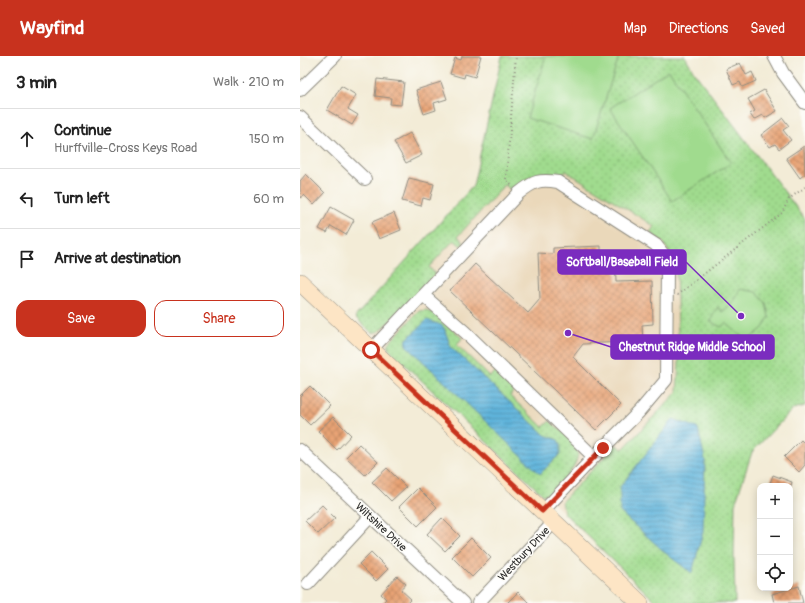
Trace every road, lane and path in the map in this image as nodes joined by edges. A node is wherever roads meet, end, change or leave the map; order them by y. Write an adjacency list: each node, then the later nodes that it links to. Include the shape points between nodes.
1 (335, 56): 4 (street)
2 (516, 56): 9 (path, via 506,179)
3 (774, 56): 5 (street)
4 (300, 90)
5 (805, 103)
6 (300, 117): 7 (street)
7 (365, 179)
8 (805, 187): 12 (path, via 789,199 782,213)
9 (519, 193): 11 (street, Westbury Drive); 12 (street, Westbury Drive, via 542,179 558,182 647,238 663,254 667,268)
10 (300, 282): 13 (main road)
11 (423, 296): 13 (street, Westbury Drive); 15 (street, via 465,332)
12 (667, 303): 15 (street, Westbury Drive, via 666,380 639,412)
13 (371, 350): 17 (main road)
14 (300, 450): 16 (street, Wiltshire Drive)
15 (594, 457): 17 (street, Westbury Drive)
16 (370, 517): 18 (street); 19 (street, Wiltshire Drive)
17 (548, 517): 20 (street, Westbury Drive); 21 (main road)
18 (308, 584)
19 (463, 603)
20 (478, 603)
21 (640, 603)

